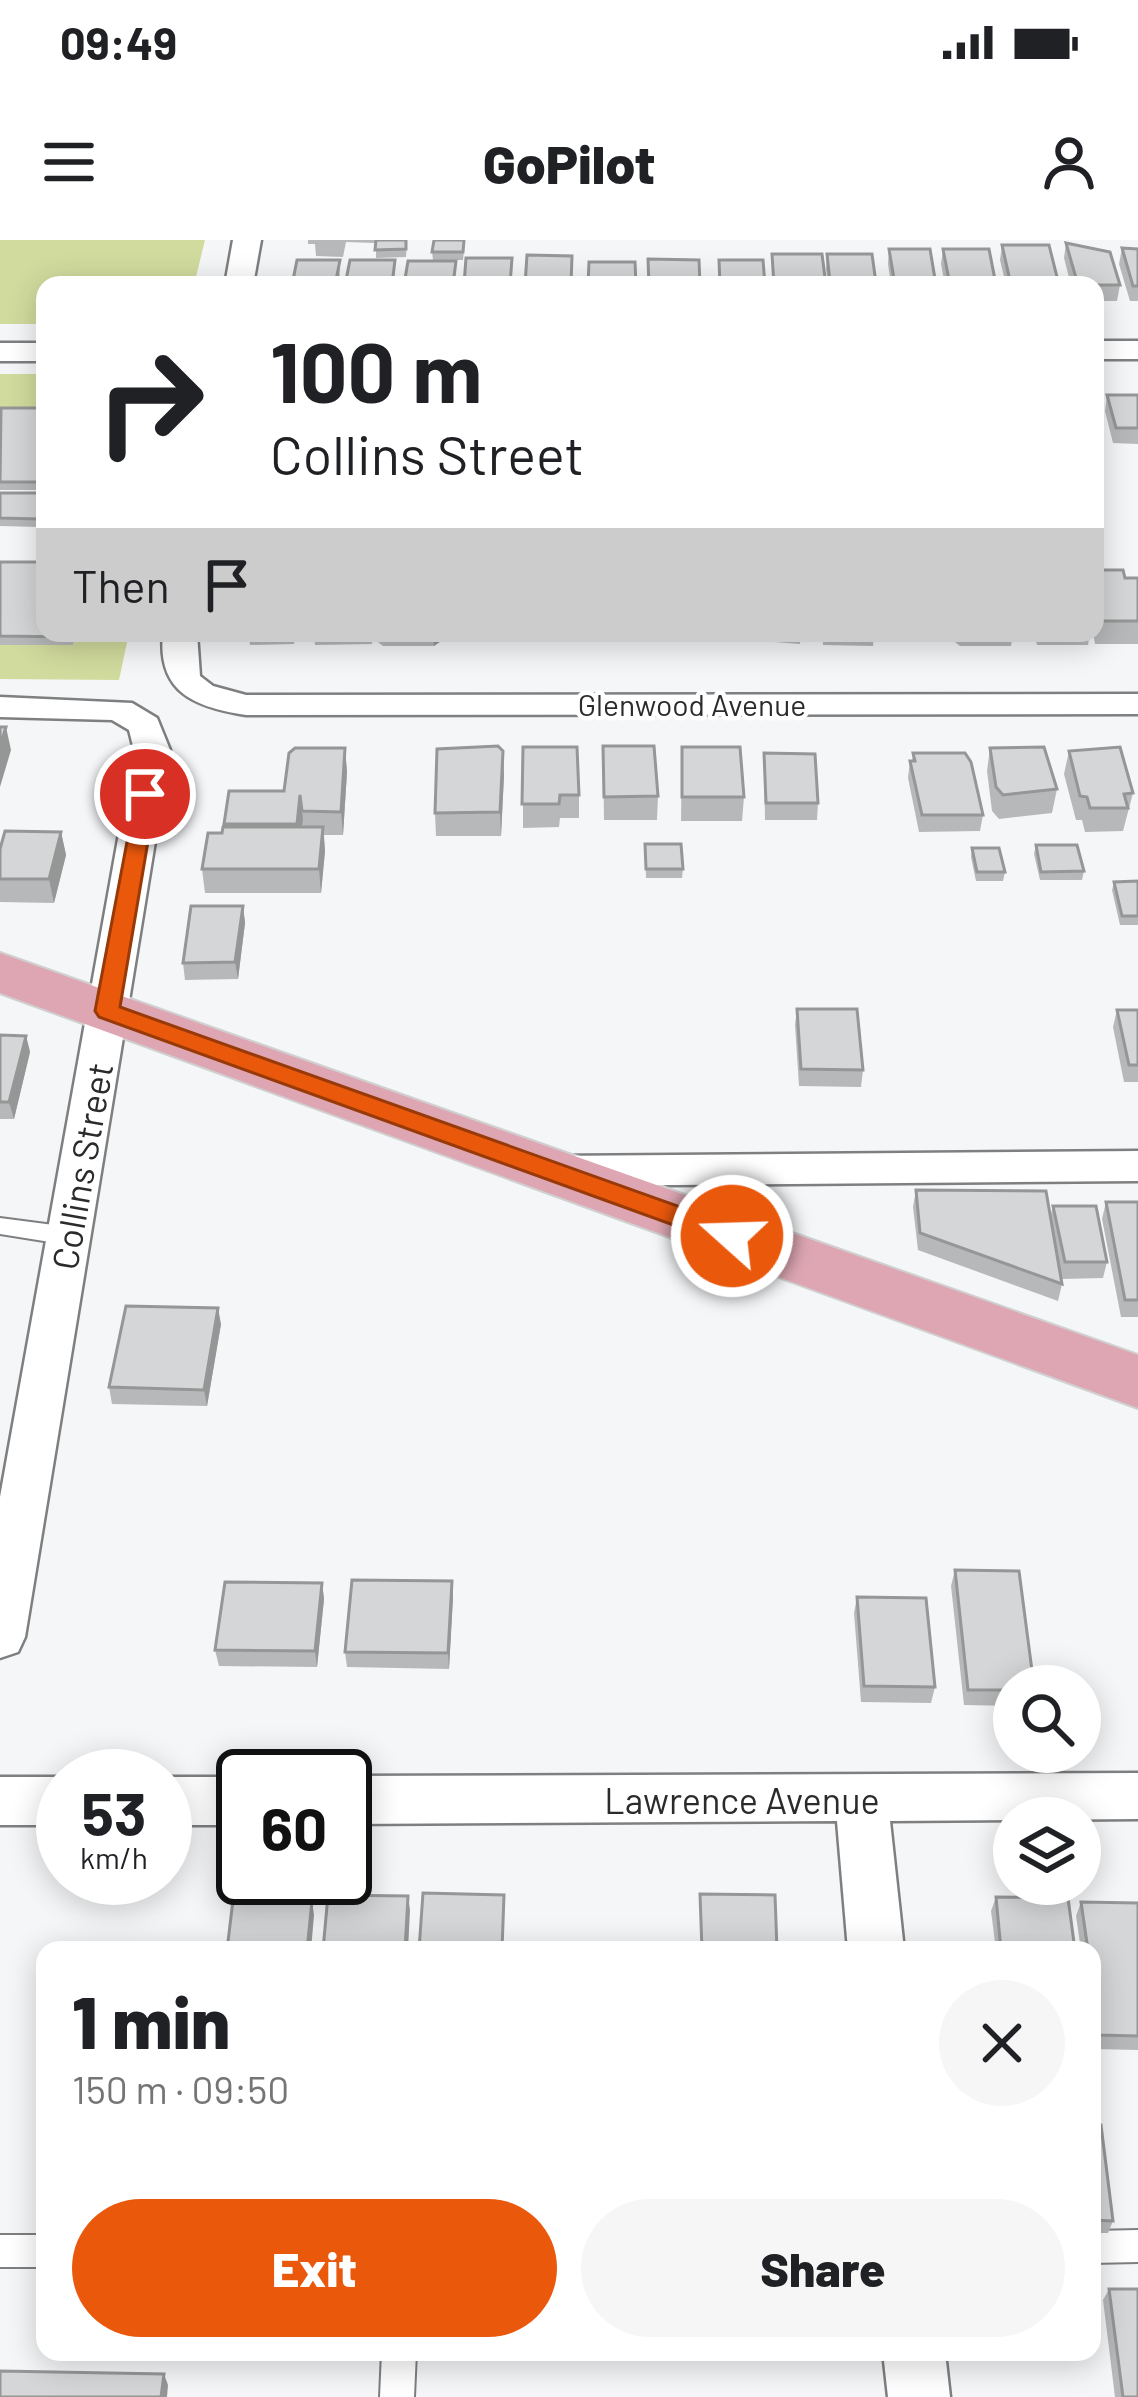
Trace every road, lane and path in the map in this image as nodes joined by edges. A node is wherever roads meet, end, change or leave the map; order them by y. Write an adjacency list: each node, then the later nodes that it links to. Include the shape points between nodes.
1 (247, 240): 2 (street)
2 (241, 276)
3 (1104, 350): 4 (street)
4 (1138, 350)
5 (0, 352): 6 (street)
6 (36, 352)
7 (179, 642): 8 (street, Glenwood Avenue, via 176,662 187,684 246,705)
8 (1138, 704)
9 (0, 707): 11 (street, Collins Street, via 120,710 145,724 152,750)
10 (0, 972): 11 (main road)
11 (107, 1011): 13 (main road); 15 (street, Collins Street)
12 (1138, 1166): 13 (street)
13 (552, 1171): 16 (main road)
14 (0, 1226): 15 (lane)
15 (69, 1236): 17 (street, Collins Street)
16 (1138, 1382)
17 (15, 1465): 18 (street, Collins Street)
18 (0, 1637)
19 (1138, 1796): 20 (street, Lawrence Avenue)
20 (861, 1798): 21 (street, Lawrence Avenue); 24 (street)
21 (372, 1800)
22 (0, 1801): 23 (street)
23 (36, 1801)
24 (875, 1941)
25 (1138, 2246): 26 (lane)
26 (1101, 2247)
27 (0, 2251): 28 (lane)
28 (36, 2251)
29 (399, 2361): 31 (lane)
30 (915, 2361): 32 (street)
31 (398, 2397)
32 (919, 2397)

